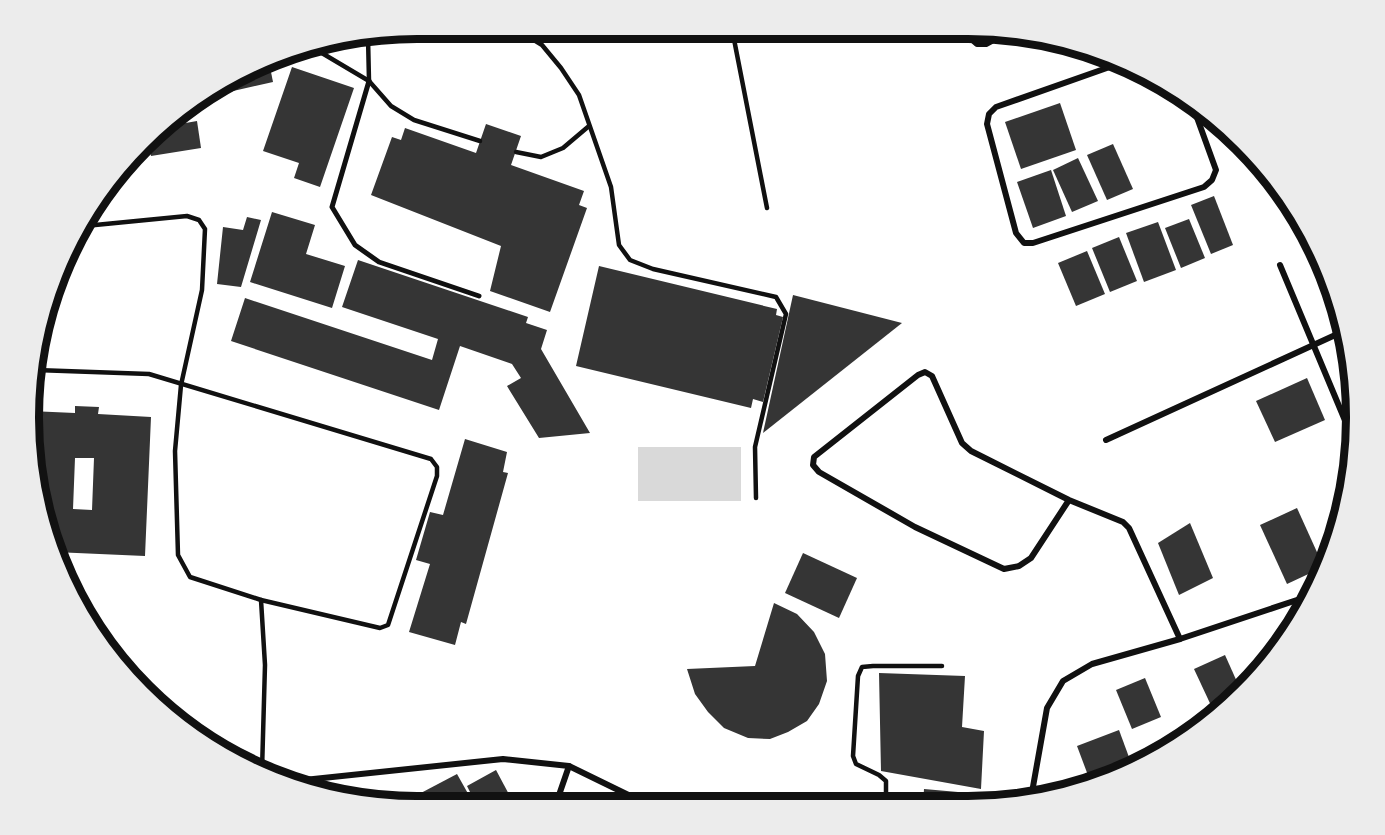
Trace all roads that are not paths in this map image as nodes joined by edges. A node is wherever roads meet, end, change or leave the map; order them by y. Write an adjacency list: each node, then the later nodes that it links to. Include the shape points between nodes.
1 (532, 39): 10 (lane, via 542,45 579,95)
2 (734, 39): 13 (lane)
3 (971, 39): 4 (street, via 977,44)
4 (993, 40)
5 (368, 42): 8 (lane)
6 (320, 52): 8 (lane)
7 (1110, 67): 9 (street, via 996,107 989,114 987,124 1016,233 1023,243 1034,243 1204,187 1216,170)
8 (369, 81): 11 (lane, via 391,106 414,120); 16 (street, via 332,207 355,245 379,262)
9 (1196, 116)
10 (589, 126): 12 (lane, via 563,148 541,157); 23 (lane, via 611,187 619,245 630,260 653,269 776,297 786,314 755,447)
11 (480, 141)
12 (516, 152)
13 (768, 207)
14 (92, 225): 20 (lane, via 187,216 199,220 206,229 202,290)
15 (1280, 265): 18 (street)
16 (479, 296)
17 (1337, 334): 18 (street)
18 (1313, 344): 21 (street); 22 (street)
19 (42, 370): 20 (lane, via 149,374)
20 (180, 385): 26 (lane, via 175,451 178,555 190,576); 26 (lane, via 431,459 436,466 437,476 388,625 380,628)
21 (1346, 422)
22 (1106, 440)
23 (756, 498)
24 (1069, 500): 24 (street, via 971,451 962,443 932,376 925,372 814,457 813,465 819,472 915,527 1004,569 1031,558); 27 (street, via 1129,528)
25 (1299, 599): 27 (street)
26 (261, 600): 29 (lane, via 265,665)
27 (1180, 639): 32 (street, via 1092,664 1063,681 1047,708)
28 (942, 666): 35 (lane, via 862,667 858,676 853,756 856,764 886,781)
29 (262, 762)
30 (569, 766): 31 (street, via 503,759); 33 (street); 34 (street)
31 (308, 780)
32 (1032, 790)
33 (559, 796)
34 (630, 796)
35 (886, 796)

